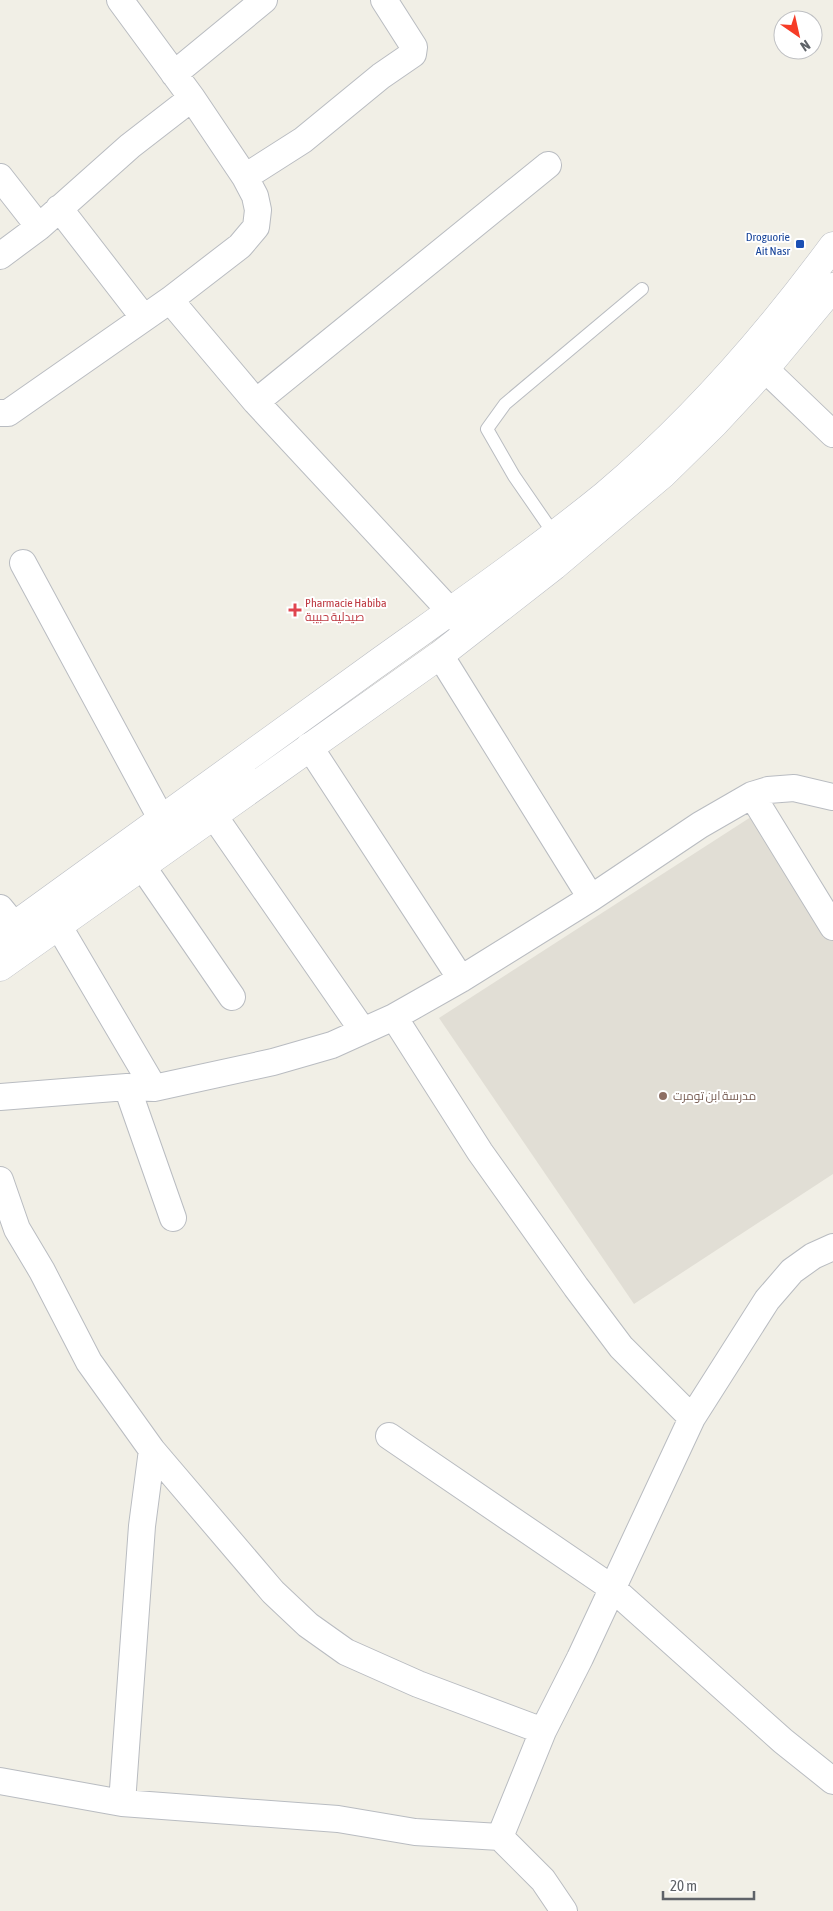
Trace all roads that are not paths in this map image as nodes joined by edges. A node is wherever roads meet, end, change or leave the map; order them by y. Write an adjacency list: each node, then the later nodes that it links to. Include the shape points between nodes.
1 (120, 0): 4 (street)
2 (264, 0): 4 (street)
3 (384, 0): 8 (street, via 414,47 413,54 302,140)
4 (174, 74): 5 (street)
5 (192, 98): 8 (street); 9 (street, via 130,146)
6 (548, 165): 18 (street)
7 (0, 176): 10 (street)
8 (245, 177): 15 (street, via 255,196 258,210 256,227 240,246)
9 (59, 208): 10 (street); 16 (street)
10 (39, 227): 12 (street)
11 (833, 246): 21 (main road, via 788,306 699,408 612,488)
12 (0, 256)
13 (833, 287): 17 (main road)
14 (642, 289): 21 (lane, via 506,404 487,429 514,476)
15 (170, 300): 16 (street); 18 (street)
16 (144, 318): 19 (street, via 8,413)
17 (765, 369): 20 (street); 24 (main road, via 663,474 554,566)
18 (256, 402): 23 (street)
19 (0, 413)
20 (833, 434)
21 (554, 534): 23 (main road)
22 (23, 563): 30 (street)
23 (450, 611): 24 (street); 30 (main road)
24 (469, 631): 25 (main road)
25 (440, 655): 26 (main road); 32 (street)
26 (309, 746): 29 (main road); 37 (street)
27 (752, 795): 28 (street, via 794,788); 32 (street); 35 (street)
28 (833, 798)
29 (214, 816): 31 (main road); 40 (street)
30 (162, 820): 33 (main road)
31 (142, 866): 34 (main road); 38 (street)
32 (591, 898): 37 (street)
33 (5, 923)
34 (58, 925): 36 (main road); 42 (street)
35 (833, 927)
36 (0, 966)
37 (461, 979): 39 (street)
38 (232, 997)
39 (394, 1017): 40 (street); 47 (street, via 480,1152 576,1288 621,1347)
40 (363, 1032): 42 (street, via 332,1045 273,1062)
41 (127, 1087): 42 (street); 43 (street); 45 (street)
42 (154, 1088)
43 (0, 1097)
44 (0, 1180): 49 (street, via 17,1229 89,1362)
45 (173, 1218)
46 (833, 1246): 47 (street, via 792,1270 766,1300)
47 (692, 1418): 50 (street)
48 (389, 1436): 50 (street)
49 (152, 1450): 51 (street, via 273,1592 308,1625 346,1652 418,1684); 54 (street, via 142,1526)
50 (612, 1588): 51 (street); 53 (street, via 783,1741)
51 (543, 1731): 55 (street)
52 (0, 1781): 54 (street)
53 (833, 1781)
54 (122, 1803): 55 (street, via 338,1819 415,1832)
55 (500, 1837): 56 (street, via 543,1880)
56 (564, 1911)

